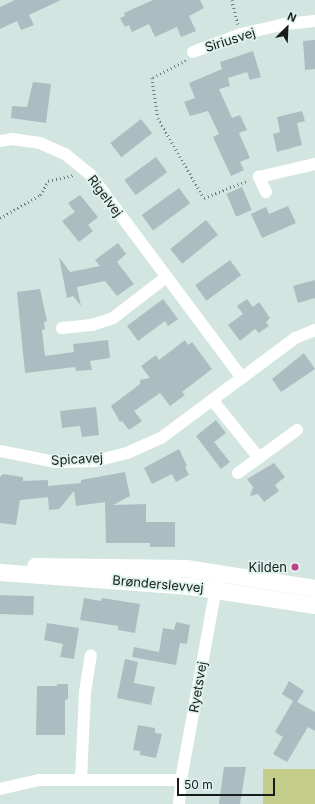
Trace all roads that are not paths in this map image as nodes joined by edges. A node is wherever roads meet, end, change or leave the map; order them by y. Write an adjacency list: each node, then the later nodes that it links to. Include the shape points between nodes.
1 (315, 21): 2 (street, Siriusvej, via 285,24 241,34)
2 (193, 52)
3 (0, 141): 6 (street, Rigelvej, via 12,139 40,143 65,154 90,174)
4 (315, 164): 5 (street, via 259,177)
5 (266, 192)
6 (165, 278): 7 (street, via 113,318 92,325); 9 (street, Rigelvej)
7 (62, 328)
8 (315, 330): 9 (street, Spicavej, via 295,338)
9 (242, 378): 10 (street, Spicavej)
10 (213, 401): 12 (street, Spicavej, via 161,438 127,453 95,461 55,462); 13 (street)
11 (298, 430): 13 (street)
12 (0, 451)
13 (259, 458): 14 (street)
14 (238, 473)
15 (0, 567): 16 (main road, Brønderslevvej, via 124,565)
16 (219, 571): 18 (main road, Brønderslevvej); 19 (street, Ryetsvej)
17 (0, 572): 19 (main road, Brønderslevvej, via 120,579)
18 (315, 588)
19 (216, 589): 20 (main road, Brønderslevvej); 23 (street, Ryetsvej)
20 (315, 605)
21 (91, 655): 22 (street, via 85,692)
22 (81, 780): 23 (street); 24 (street, via 39,780)
23 (181, 780): 25 (street, Ryetsvej)
24 (0, 789)
25 (179, 804)

